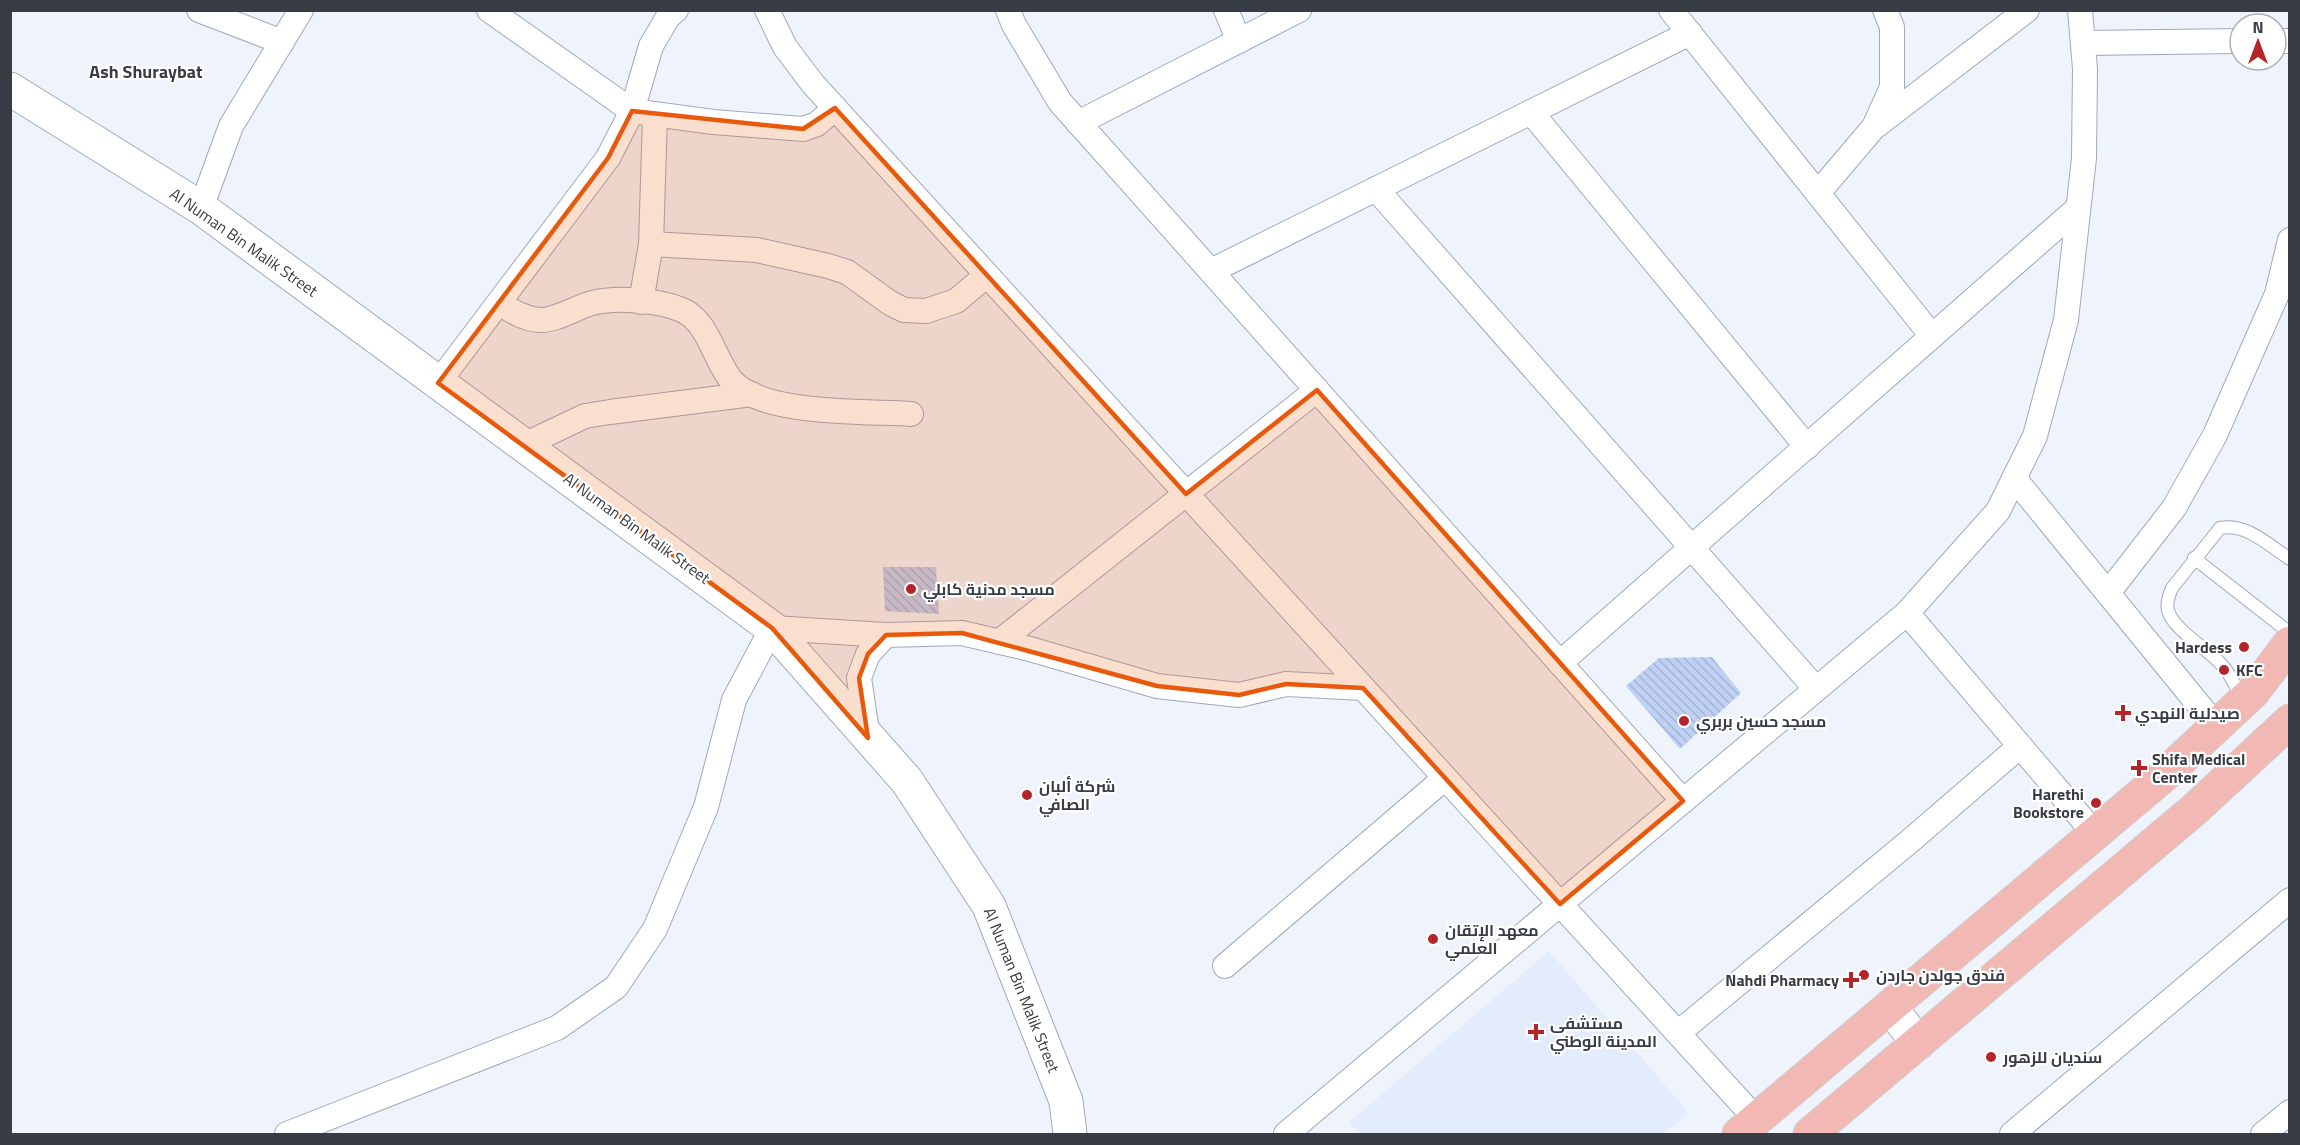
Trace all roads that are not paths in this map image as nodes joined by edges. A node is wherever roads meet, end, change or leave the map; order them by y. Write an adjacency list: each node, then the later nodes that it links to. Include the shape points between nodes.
1 (199, 10): 16 (street)
2 (301, 10): 16 (street)
3 (489, 10): 21 (street)
4 (676, 10): 21 (street, via 651,46)
5 (767, 10): 19 (street, via 785,47)
6 (1008, 10): 22 (street, via 1060,102)
7 (1226, 10): 14 (street)
8 (1299, 10): 14 (street)
9 (1671, 10): 13 (street)
10 (1885, 10): 23 (street, via 1892,27 1892,87)
11 (2027, 10): 23 (street)
12 (2080, 10): 17 (street)
13 (1689, 33): 20 (street); 25 (street)
14 (1239, 40): 22 (street)
15 (2228, 41): 17 (street)
16 (282, 42): 26 (street, via 231,126)
17 (2083, 43): 27 (street, via 2084,158)
18 (10, 89): 26 (main road, Al Numan Bin Malik Street)
19 (836, 108): 21 (street, via 818,124 803,129); 31 (street)
20 (1531, 112): 24 (street); 40 (street)
21 (643, 114): 29 (street); 33 (street)
22 (1078, 123): 30 (street)
23 (1874, 128): 25 (street)
24 (1376, 189): 30 (street); 43 (street)
25 (1818, 193): 34 (street)
26 (201, 208): 35 (main road, Al Numan Bin Malik Street)
27 (2078, 208): 34 (street); 41 (street, via 2066,320 2035,436)
28 (2289, 240): 46 (street, via 2277,294 2215,435 2174,508)
29 (651, 244): 31 (street, via 757,249 828,266 847,272 904,310 926,311 956,301); 32 (street)
30 (1211, 271): 36 (street)
31 (987, 275): 42 (street)
32 (641, 302): 33 (street, via 592,303 544,320 527,319); 37 (street, via 683,310 696,320 732,381)
33 (498, 303): 35 (street)
34 (1932, 336): 40 (street)
35 (438, 383): 39 (main road, Al Numan Bin Malik Street)
36 (1317, 390): 42 (street); 53 (street)
37 (752, 394): 38 (street, via 801,408); 39 (street, via 585,417)
38 (911, 414)
39 (524, 445): 48 (main road, Al Numan Bin Malik Street)
40 (1807, 447): 43 (street)
41 (2014, 478): 46 (street); 47 (street, via 1998,511)
42 (1186, 494): 51 (street); 54 (street)
43 (1692, 548): 53 (street); 55 (street)
44 (2194, 558): 45 (lane, via 2220,528 2233,526 2245,529); 49 (lane); 56 (lane, via 2172,588 2167,609 2172,620 2226,669)
45 (2289, 559)
46 (2108, 593): 58 (street)
47 (1907, 613): 55 (street); 60 (street)
48 (772, 628): 50 (street); 59 (main road, Al Numan Bin Malik Street); 72 (street, via 734,700 706,807 655,928 616,987 557,1028)
49 (2289, 633)
50 (886, 635): 51 (street, via 962,633); 59 (street, via 868,654 859,678)
51 (999, 642): 54 (street, via 1157,686 1239,695 1286,684)
52 (2289, 643): 56 (main road)
53 (1560, 663): 62 (street)
54 (1363, 688): 61 (street)
55 (1816, 689): 62 (street)
56 (2243, 700): 58 (main road)
57 (2289, 721): 69 (main road, via 2195,810)
58 (2216, 726): 63 (main road)
59 (868, 738): 73 (main road, Al Numan Bin Malik Street, via 907,781 989,906 1066,1101)
60 (2020, 746): 63 (street); 68 (street)
61 (1445, 778): 65 (street); 66 (street)
62 (1683, 801): 65 (street)
63 (2095, 834): 67 (main road)
64 (2289, 900): 76 (street)
65 (1560, 904): 68 (street); 74 (street)
66 (1225, 966)
67 (1890, 1007): 69 (main road); 71 (main road)
68 (1677, 1033): 71 (street)
69 (1918, 1043): 75 (main road)
70 (2289, 1112): 77 (street)
71 (1747, 1127)
72 (286, 1134)
73 (1070, 1134)
74 (1286, 1134)
75 (1810, 1134)
76 (2012, 1134)
77 (2264, 1134)

